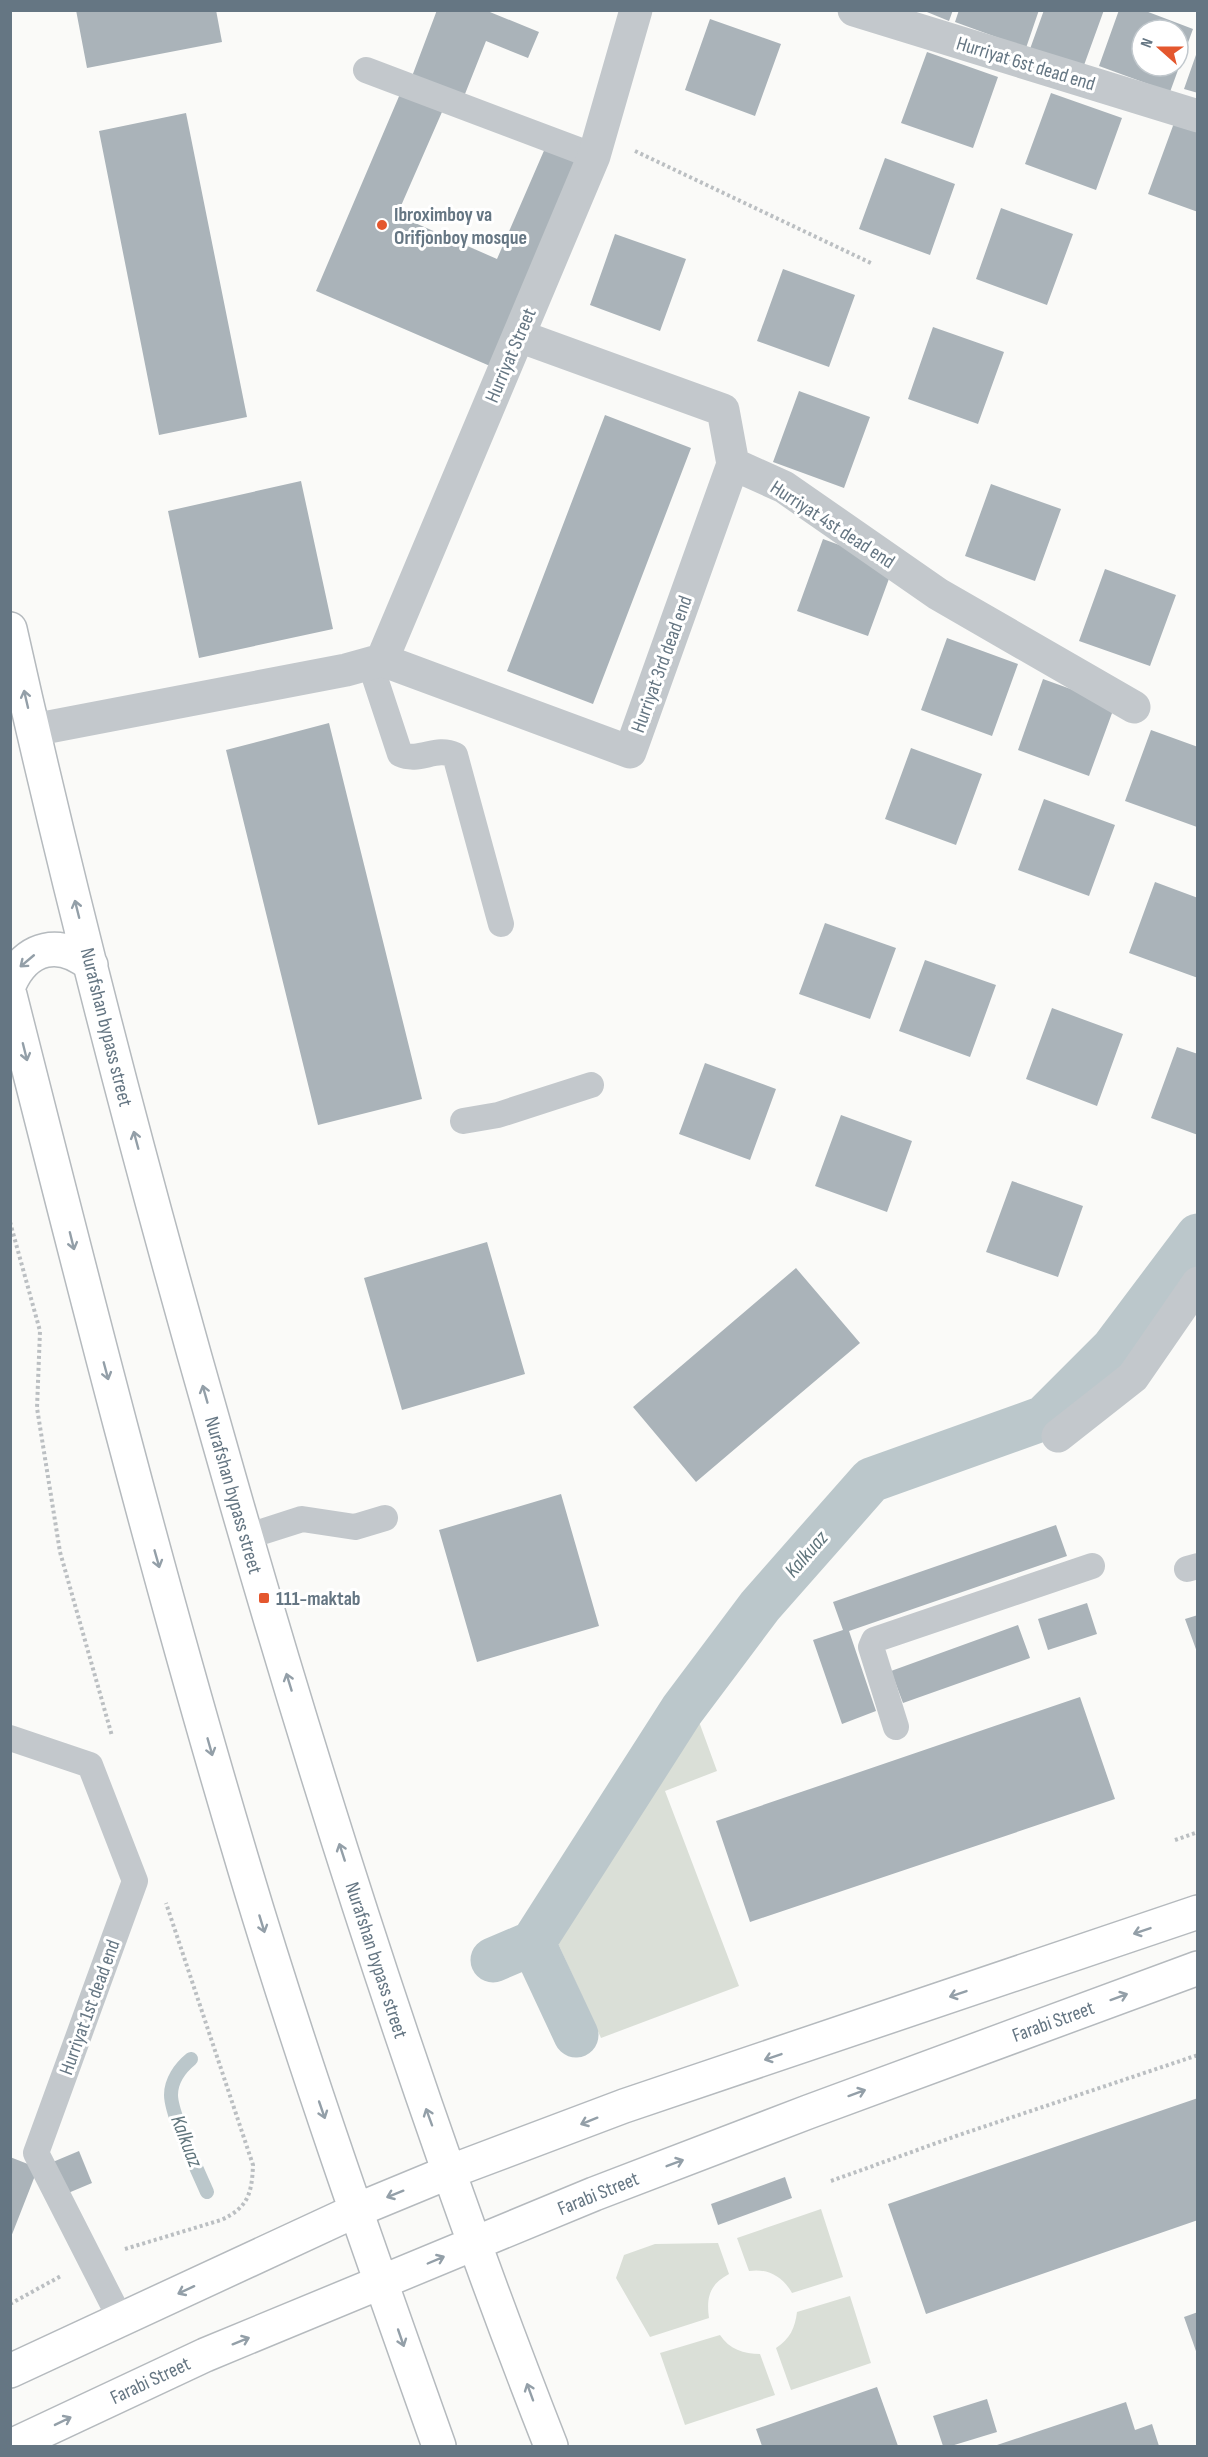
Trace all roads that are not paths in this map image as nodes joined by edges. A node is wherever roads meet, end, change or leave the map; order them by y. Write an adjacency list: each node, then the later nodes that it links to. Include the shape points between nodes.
1 (636, 10): 5 (street, Hurriyat Street)
2 (854, 10): 4 (street, Hurriyat 6st dead end)
3 (366, 70): 5 (lane)
4 (1197, 116)
5 (598, 146): 6 (street, Hurriyat Street)
6 (519, 336): 7 (street, via 723,410); 9 (street, Hurriyat Street)
7 (733, 464): 9 (street, Hurriyat 3rd dead end, via 630,752); 10 (street, Hurriyat 4st dead end, via 784,488 938,594)
8 (10, 630): 11 (main road, Nurafshan bypass street, one-way to 8)
9 (366, 664): 11 (street); 12 (lane, via 400,754 410,758 447,752 455,755)
10 (1134, 707)
11 (33, 729): 13 (main road, Nurafshan bypass street, one-way to 11)
12 (501, 924)
13 (91, 965): 14 (main road, one-way to 14, via 69,951 42,951 21,964); 21 (main road, Nurafshan bypass street, one-way to 13, via 150,1196)
14 (10, 983)
15 (10, 995): 28 (main road, one-way to 28, via 137,1487 228,1811 302,2053)
16 (591, 1085): 17 (lane, via 498,1115)
17 (463, 1121)
18 (1197, 1283): 19 (street, via 1133,1377)
19 (1058, 1436)
20 (384, 1518): 21 (lane, via 355,1527 302,1519)
21 (246, 1537): 27 (main road, Nurafshan bypass street, one-way to 21, via 330,1815)
22 (1092, 1566): 23 (lane, via 874,1640 871,1647)
23 (896, 1727)
24 (10, 1738): 31 (lane, Hurriyat 1st dead end, via 90,1765 135,1881 36,2153)
25 (1197, 1912): 27 (main road, one-way to 27, via 624,2106)
26 (1197, 1968): 29 (main road, Farabi Street, one-way to 26, via 797,2116)
27 (449, 2172): 28 (main road, one-way to 28); 29 (main road, Nurafshan bypass street)
28 (357, 2210): 30 (main road); 31 (main road, one-way to 31)
29 (475, 2244): 30 (main road, Farabi Street, one-way to 29); 35 (main road, Nurafshan bypass street, one-way to 29)
30 (382, 2283): 33 (main road, Farabi Street, one-way to 30, via 205,2355); 34 (main road, one-way to 34)
31 (121, 2320): 32 (main road)
32 (10, 2371)
33 (11, 2446)
34 (439, 2446)
35 (551, 2446)

